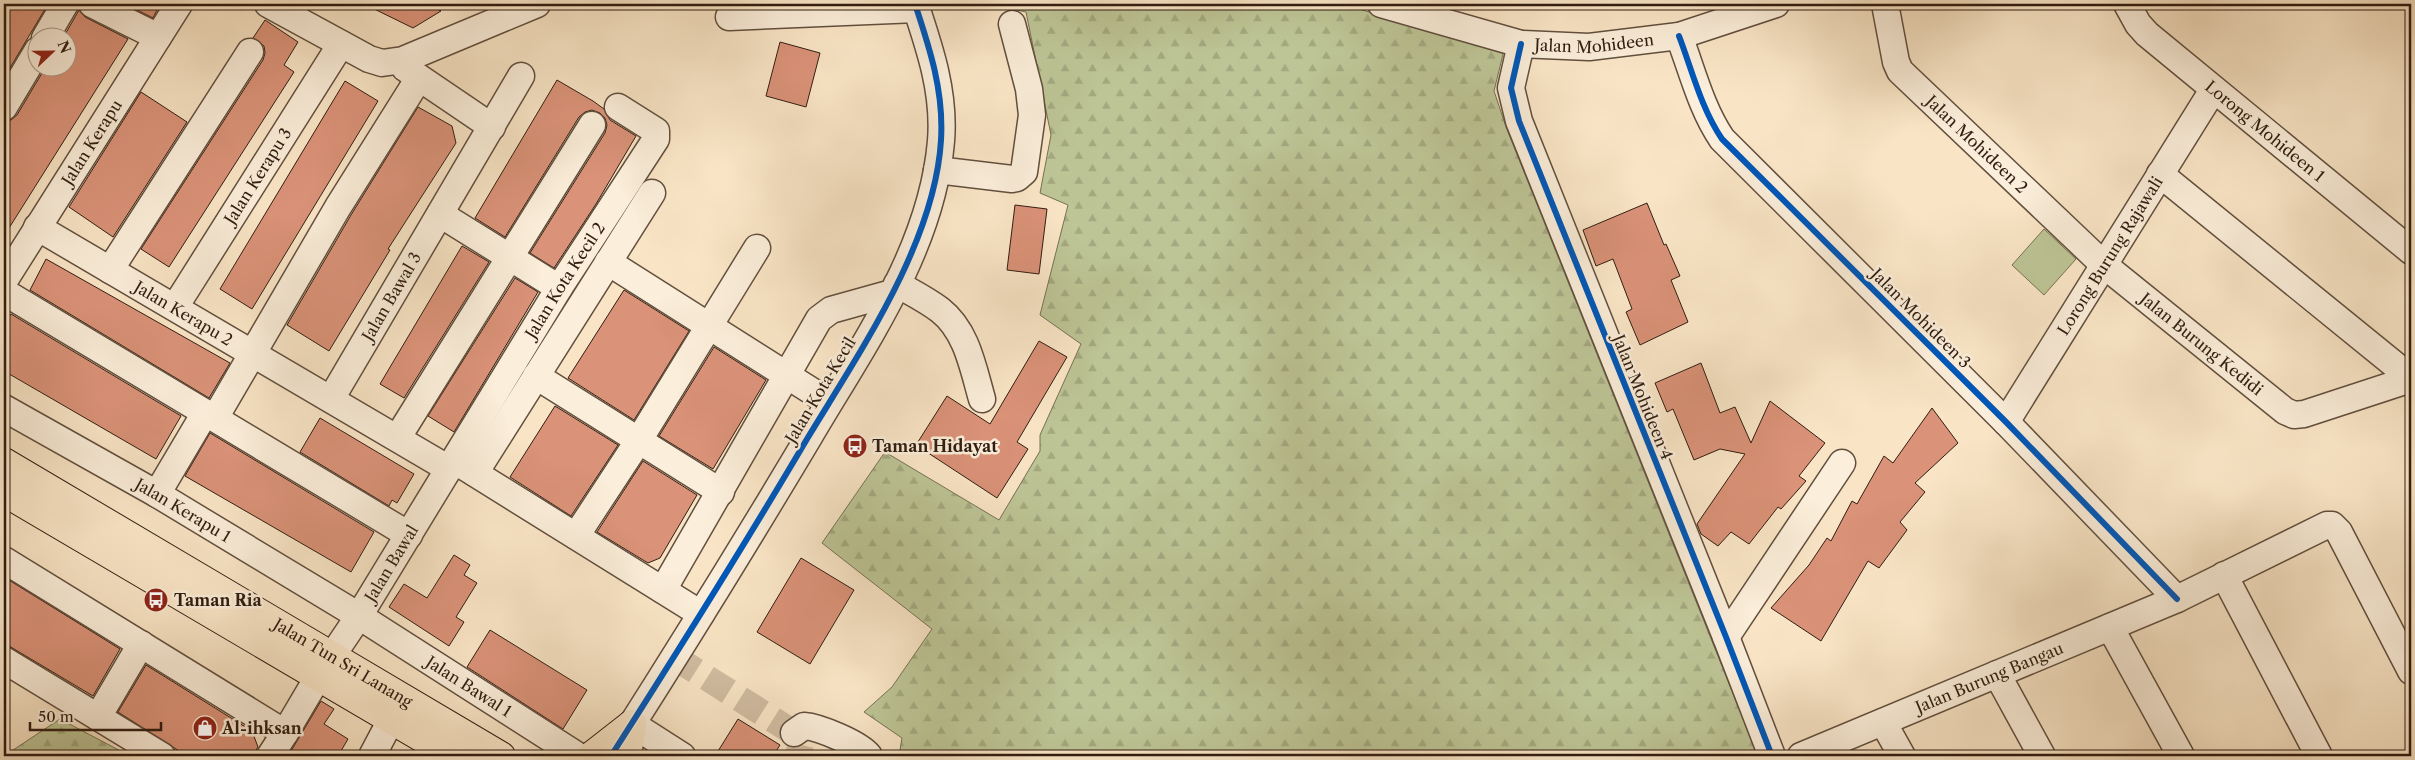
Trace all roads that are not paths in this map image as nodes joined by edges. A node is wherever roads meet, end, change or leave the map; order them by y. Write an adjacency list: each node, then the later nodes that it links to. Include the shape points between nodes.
1 (65, 4): 13 (street)
2 (92, 4): 15 (street)
3 (179, 4): 15 (street, Jalan Kerapu)
4 (1381, 4): 17 (street, Jalan Mohideen)
5 (1776, 4): 14 (street, Jalan Mohideen)
6 (1885, 4): 37 (street, Jalan Mohideen 2, via 1896,65 1900,70)
7 (2127, 4): 23 (street, Lorong Mohideen 1, via 2147,34)
8 (272, 5): 16 (street)
9 (529, 5): 19 (street)
10 (916, 6): 11 (street); 28 (street, Jalan Kota Kecil, via 938,80 941,141)
11 (729, 17)
12 (1012, 24): 28 (street, via 1030,89 1032,115 1024,172 1012,178)
13 (51, 28)
14 (1679, 36): 17 (street, Jalan Mohideen, via 1589,47); 53 (street, Jalan Mohideen 3, via 1703,103 1722,139)
15 (158, 37): 32 (street, Jalan Kerapu)
16 (341, 44): 19 (street, via 375,61); 42 (street, Jalan Kerapu 3)
17 (1521, 44): 71 (street, Jalan Mohideen 4, via 1511,88 1519,121)
18 (250, 52): 38 (street)
19 (396, 62): 22 (street)
20 (28, 67): 24 (street)
21 (521, 76): 27 (street, Jalan Bawal 3)
22 (419, 78): 27 (street); 44 (street, via 338,207)
23 (2213, 90): 29 (street, Lorong Burung Rajawali); 34 (street, Lorong Mohideen 1)
24 (4, 107)
25 (618, 107): 40 (street, Jalan Kota Kecil 2, via 656,131 658,136)
26 (592, 125): 35 (street)
27 (492, 127): 31 (street, Jalan Bawal 3)
28 (937, 170): 41 (street, Jalan Kota Kecil, via 921,227)
29 (2160, 174): 37 (street, Lorong Burung Rajawali); 47 (street)
30 (652, 193): 36 (street)
31 (440, 214): 35 (street); 48 (street, Jalan Bawal 3)
32 (37, 227): 38 (street, Jalan Kerapu 2); 39 (street, Jalan Kerapu)
33 (757, 248): 43 (street)
34 (2411, 251)
35 (510, 257): 40 (street); 54 (street)
36 (608, 262): 43 (street); 45 (street)
37 (2104, 265): 47 (street, Jalan Burung Kedidi, via 2294,415); 53 (street, Lorong Burung Rajawali)
38 (110, 270): 42 (street, Jalan Kerapu 2)
39 (4, 282): 52 (street)
40 (559, 288): 58 (street, Jalan Kota Kecil 2)
41 (894, 288): 46 (street, via 832,310 819,319); 49 (street, via 940,310 957,329 970,357); 50 (street, Jalan Kota Kecil)
42 (175, 307): 44 (street, Jalan Kerapu 2)
43 (710, 326): 46 (street); 55 (street)
44 (252, 354): 48 (street, Jalan Kerapu 2); 52 (street)
45 (536, 376): 55 (street); 58 (street)
46 (788, 376): 50 (street); 60 (street)
47 (2411, 378)
48 (331, 399): 54 (street)
49 (982, 399)
50 (829, 402): 68 (street, Jalan Kota Kecil)
51 (4, 408): 61 (street, Jalan Kerapu 1)
52 (210, 416): 61 (street); 62 (street)
53 (2006, 422): 67 (street, Jalan Mohideen 3)
54 (398, 437): 58 (street)
55 (639, 440): 60 (street); 63 (street)
56 (4, 462): 74 (main road, Jalan Tun Sri Lanang)
57 (1842, 463): 71 (street)
58 (459, 468): 62 (street, Jalan Bawal); 63 (street)
59 (4, 492): 74 (main road, Jalan Tun Sri Lanang)
60 (721, 492): 66 (street)
61 (158, 494): 69 (street, Jalan Kerapu 1)
62 (409, 535): 69 (street, Jalan Bawal)
63 (576, 536): 66 (street)
64 (4, 560): 72 (street)
65 (2224, 575): 67 (street, Jalan Burung Bangau); 75 (street, Jalan Burung Bangau, via 2322,526 2332,525 2339,532); 99 (street)
66 (662, 590): 68 (street)
67 (2177, 600): 70 (street, Jalan Burung Bangau)
68 (701, 614): 80 (street, Jalan Kota Kecil)
69 (359, 616): 74 (street, Jalan Bawal); 88 (street, Jalan Bawal 1)
70 (2110, 627): 76 (street, Jalan Burung Bangau); 98 (street)
71 (1726, 637): 94 (street, Jalan Mohideen 4)
72 (141, 644): 77 (street); 81 (street)
73 (4, 660): 77 (street)
74 (325, 667): 78 (main road, Jalan Tun Sri Lanang); 81 (street, Jalan Bawal); 87 (main road, Jalan Tun Sri Lanang)
75 (2411, 671)
76 (1997, 674): 79 (street, Jalan Burung Bangau); 97 (street)
77 (98, 717): 83 (street)
78 (391, 720): 85 (street); 86 (main road, Jalan Tun Sri Lanang)
79 (1883, 722): 95 (street, Jalan Burung Bangau); 96 (street)
80 (632, 724): 89 (main road); 90 (street, Jalan Kota Kecil); 91 (main road); 92 (street)
81 (285, 733): 84 (street, Jalan Bawal)
82 (794, 733): 93 (street, via 804,726 817,727)
83 (162, 756)
84 (270, 756)
85 (372, 756)
86 (453, 756)
87 (501, 756)
88 (578, 756)
89 (591, 756)
90 (611, 756)
91 (627, 756)
92 (682, 756)
93 (869, 756)
94 (1772, 756)
95 (1801, 756)
96 (1902, 756)
97 (2042, 756)
98 (2181, 756)
99 (2319, 756)

